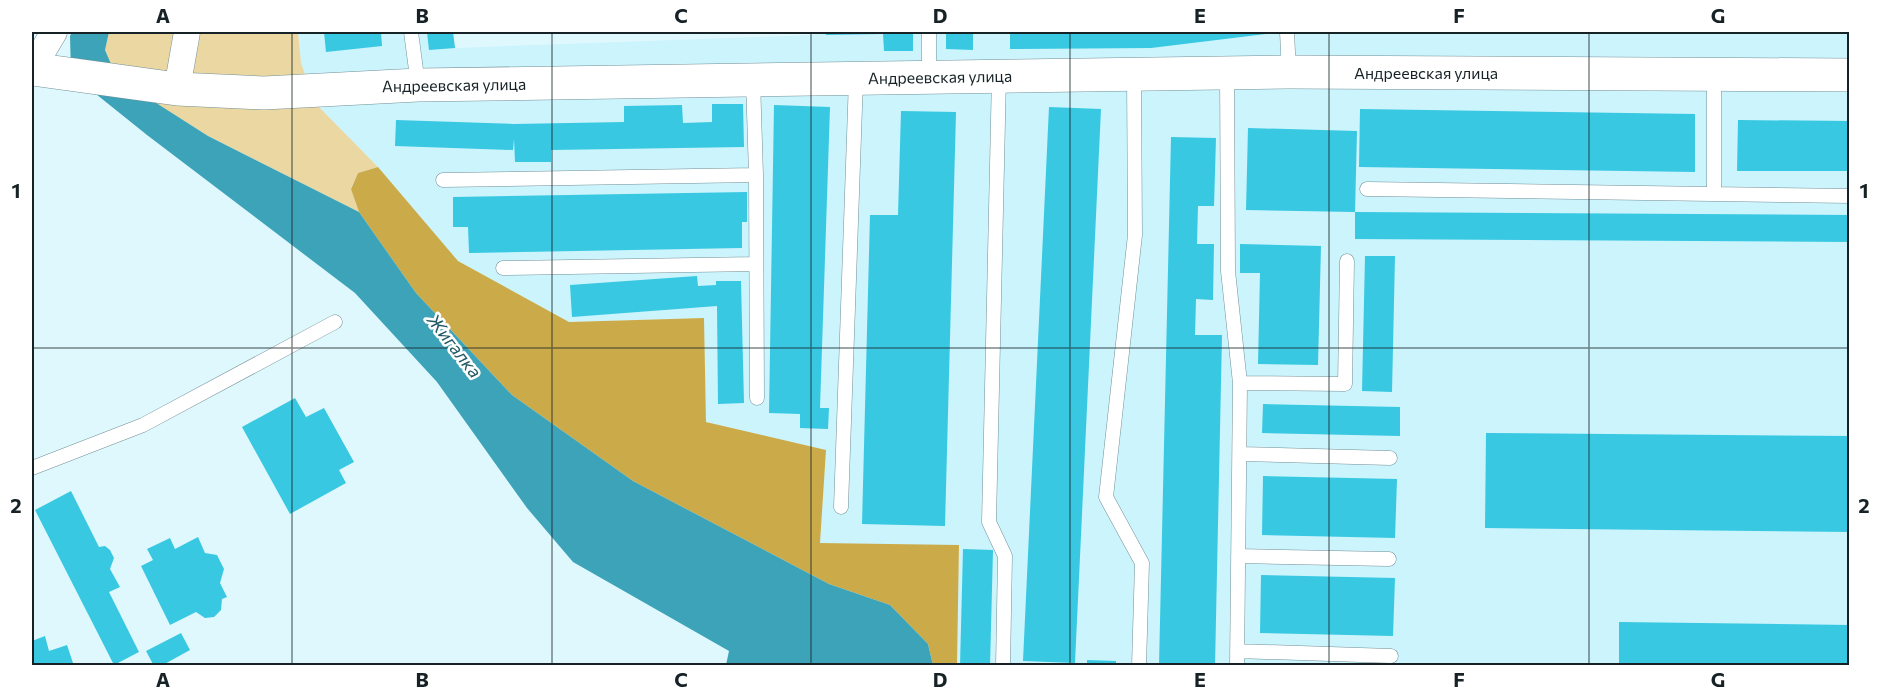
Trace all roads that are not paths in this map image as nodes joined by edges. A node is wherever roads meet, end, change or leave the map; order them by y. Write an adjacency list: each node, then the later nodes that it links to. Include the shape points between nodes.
1 (54, 32): 6 (street)
2 (187, 32): 17 (street)
3 (411, 32): 16 (lane)
4 (929, 32): 13 (lane)
5 (1287, 32): 7 (lane)
6 (42, 71): 17 (street, Андреевская улица)
7 (1289, 72): 8 (street, Андреевская улица); 12 (street, Андреевская улица)
8 (1227, 73): 9 (street, Андреевская улица); 27 (lane, via 1228,271)
9 (1134, 75): 11 (street, Андреевская улица); 38 (lane, via 1135,235 1106,497 1142,563)
10 (1850, 75): 12 (street, Андреевская улица)
11 (999, 76): 13 (street, Андреевская улица); 37 (lane, via 989,522 1005,556)
12 (1714, 76): 21 (lane)
13 (929, 78): 14 (street, Андреевская улица)
14 (856, 79): 15 (street, Андреевская улица); 32 (lane)
15 (753, 80): 16 (street, Андреевская улица); 18 (lane)
16 (418, 85): 17 (street, Андреевская улица, via 264,93)
17 (177, 89)
18 (756, 175): 19 (lane); 24 (lane)
19 (443, 180)
20 (1367, 189): 21 (lane)
21 (1714, 194): 22 (lane)
22 (1850, 196)
23 (1347, 261): 27 (lane, via 1345,384)
24 (756, 264): 25 (lane); 28 (lane)
25 (503, 268)
26 (335, 322): 31 (lane, via 143,425)
27 (1240, 383): 29 (lane)
28 (757, 398)
29 (1240, 454): 30 (lane); 33 (lane)
30 (1390, 458)
31 (32, 468)
32 (841, 507)
33 (1238, 556): 34 (lane); 36 (lane)
34 (1389, 559)
35 (1391, 656): 36 (lane)
36 (1237, 658)
37 (1003, 666)
38 (1139, 666)

